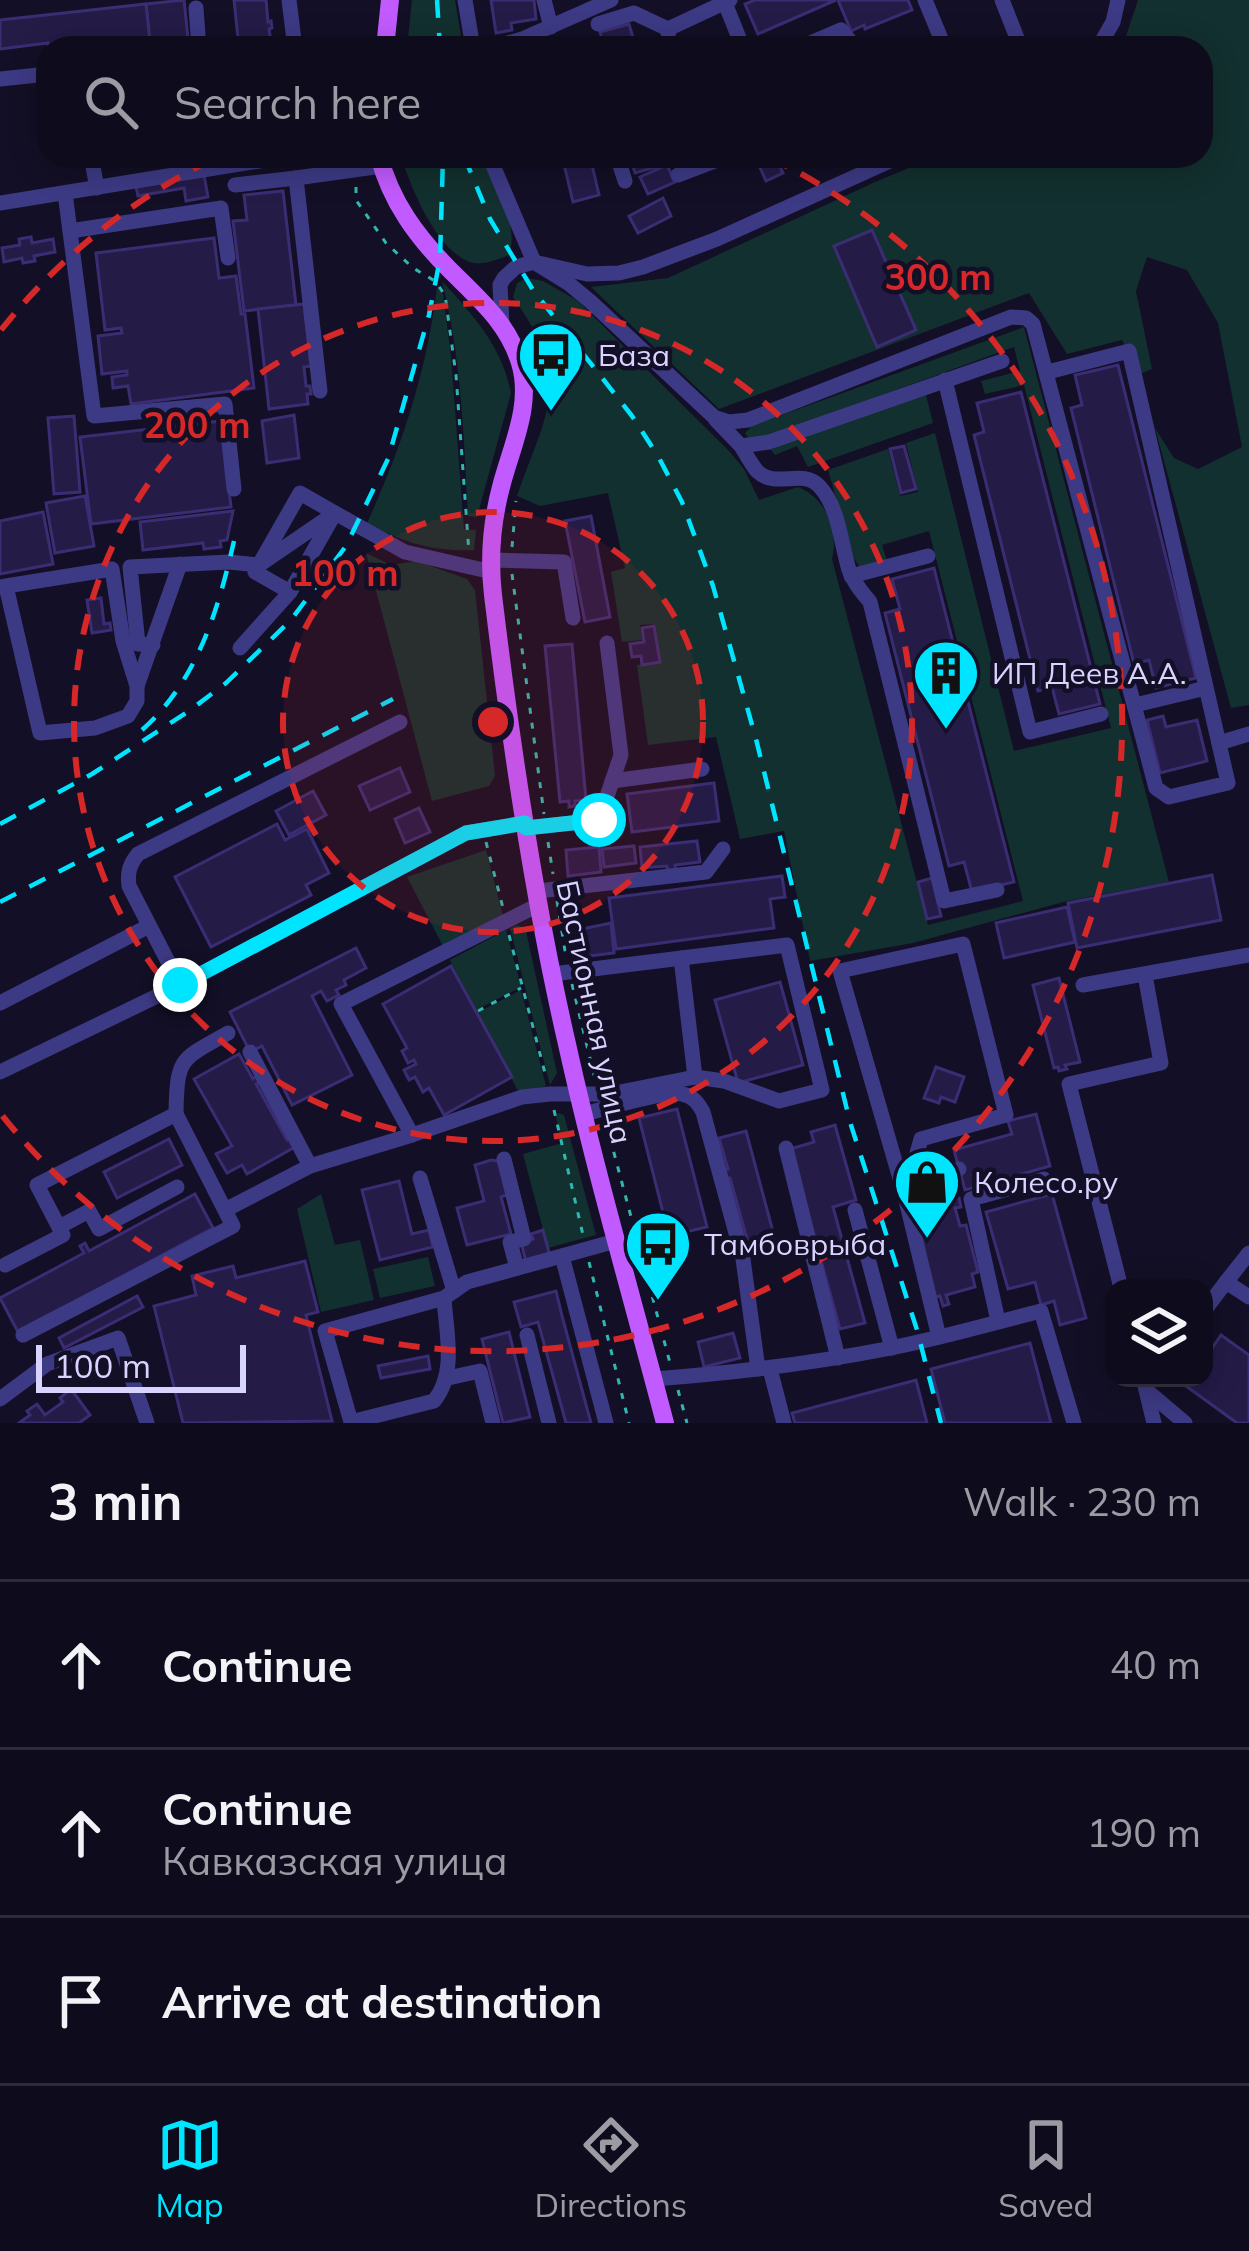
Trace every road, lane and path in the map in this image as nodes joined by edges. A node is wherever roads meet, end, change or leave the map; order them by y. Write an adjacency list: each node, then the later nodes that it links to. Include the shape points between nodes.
1 (289, 0): 15 (street)
2 (390, 0): 16 (main road)
3 (465, 0): 17 (street)
4 (544, 0): 12 (street)
5 (611, 0): 12 (street)
6 (925, 0): 21 (street)
7 (1002, 0): 22 (street)
8 (1118, 0): 23 (street)
9 (727, 1): 13 (street); 20 (street)
10 (196, 8): 14 (street)
11 (598, 24): 13 (street, via 634,13)
12 (550, 27): 18 (street)
13 (668, 29): 19 (street)
14 (199, 36)
15 (294, 36)
16 (386, 36)
17 (470, 36)
18 (529, 36)
19 (668, 36)
20 (739, 36)
21 (940, 36)
22 (1016, 36)
23 (1105, 36)
24 (36, 75): 25 (street)
25 (0, 79)
26 (94, 168): 39 (street)
27 (218, 168): 39 (street)
28 (362, 168): 34 (street)
29 (384, 168): 45 (main road, Бастионная улица, via 404,216)
30 (494, 168): 44 (street)
31 (621, 168): 37 (street)
32 (696, 168): 35 (street)
33 (874, 168): 44 (street, via 644,267 587,274)
34 (356, 170): 36 (street); 58 (path, via 356,200 374,226 445,295)
35 (678, 175)
36 (296, 178): 38 (street); 49 (street)
37 (625, 181)
38 (235, 185)
39 (97, 188): 40 (street)
40 (65, 193): 41 (street); 42 (street)
41 (0, 202)
42 (70, 232): 43 (street, via 221,208); 52 (street, via 94,416 225,404)
43 (229, 258)
44 (534, 262): 45 (street, via 500,285); 50 (street, via 591,302)
45 (502, 323): 57 (main road, Бастионная улица, via 525,392 500,490)
46 (1002, 361): 48 (street)
47 (1048, 372): 50 (street, via 1033,324 1011,317 748,420); 67 (street, via 1129,351); 68 (street)
48 (945, 380): 51 (street); 69 (street, via 1030,732)
49 (320, 391)
50 (714, 417): 51 (street)
51 (741, 446): 59 (street, via 766,477 819,485)
52 (233, 488)
53 (335, 513): 56 (street); 56 (street, via 300,493); 58 (street, via 405,552); 61 (street)
54 (928, 556): 59 (street)
55 (180, 564): 56 (street); 64 (street); 64 (street, via 130,567 138,644)
56 (259, 566): 61 (street, via 254,572)
57 (492, 566): 58 (street); 62 (street, via 564,562); 75 (main road, Бастионная улица)
58 (470, 567)
59 (851, 576): 78 (street, via 870,602 944,902)
60 (3, 586): 66 (street, via 112,568); 66 (street, via 40,733 128,716)
61 (290, 592): 65 (street)
62 (573, 618)
63 (607, 643): 74 (street, via 621,754)
64 (153, 645): 66 (street)
65 (241, 648)
66 (137, 686)
67 (1206, 688): 68 (street); 72 (street)
68 (1135, 705): 72 (street, via 1156,788 1169,797 1228,783)
69 (1101, 714)
70 (400, 722): 81 (street, via 138,854 129,886)
71 (1249, 734): 72 (street)
72 (1219, 742)
73 (701, 769): 74 (street)
74 (612, 782): 75 (street, via 599,820)
75 (525, 825): 76 (street); 79 (main road, Бастионная улица)
76 (483, 830): 80 (path); 88 (street)
77 (723, 849): 79 (street, via 706,872)
78 (997, 890)
79 (539, 897): 80 (street); 86 (main road, Бастионная улица)
80 (506, 921): 90 (path); 100 (street, via 341,1004)
81 (149, 926): 88 (street); 91 (street)
82 (574, 941): 83 (path)
83 (564, 943)
84 (1249, 955): 87 (street)
85 (681, 958): 86 (street); 96 (street); 96 (street, via 787,945 822,1090 779,1101)
86 (552, 974): 98 (main road, Бастионная улица)
87 (1145, 975): 89 (street); 118 (street, via 1161,1063 1070,1084)
88 (180, 985): 95 (street)
89 (1083, 985)
90 (523, 987): 92 (path); 97 (path)
91 (0, 1003)
92 (478, 1010)
93 (228, 1033): 99 (street, via 183,1064)
94 (250, 1052): 103 (street)
95 (0, 1072)
96 (694, 1077): 98 (street)
97 (550, 1094): 98 (street); 100 (street); 113 (path)
98 (582, 1104): 112 (main road, Бастионная улица); 129 (street, via 676,1093 699,1104)
99 (176, 1114): 109 (street); 111 (street, via 37,1185)
100 (412, 1135): 103 (street)
101 (786, 1148): 128 (street)
102 (504, 1160): 117 (street, via 524,1239 510,1242)
103 (310, 1166): 109 (street)
104 (959, 1169): 108 (street)
105 (420, 1178): 120 (street)
106 (1044, 1179): 123 (street, via 971,1199)
107 (177, 1187): 111 (street, via 99,1229 89,1211)
108 (907, 1189): 108 (street, via 840,971 963,944 1006,1115 921,1139); 126 (street)
109 (225, 1210): 124 (street, via 233,1226)
110 (856, 1210): 127 (street)
111 (59, 1227): 116 (street, via 63,1235)
112 (616, 1241): 113 (street); 131 (main road, Бастионная улица)
113 (586, 1249): 115 (street); 142 (path)
114 (1249, 1253): 119 (street)
115 (562, 1256): 117 (street); 141 (street)
116 (5, 1265)
117 (517, 1268): 120 (street)
118 (1118, 1279)
119 (1226, 1282): 121 (street); 122 (street)
120 (449, 1294): 130 (street); 138 (street, via 325,1331)
121 (1249, 1297)
122 (1213, 1299)
123 (998, 1321): 126 (street); 145 (street, via 1041,1311)
124 (22, 1334)
125 (527, 1335): 140 (street)
126 (939, 1337): 127 (street)
127 (892, 1348): 128 (street)
128 (838, 1358): 129 (street)
129 (764, 1369): 131 (street); 144 (street)
130 (448, 1378): 136 (street, via 434,1401); 139 (street, via 481,1371)
131 (654, 1378): 143 (main road, Бастионная улица)
132 (1149, 1387): 146 (street)
133 (1153, 1387): 147 (street)
134 (0, 1400): 135 (street, via 47,1364 118,1338)
135 (145, 1415): 137 (street)
136 (379, 1419): 138 (street)
137 (128, 1423)
138 (350, 1423)
139 (493, 1423)
140 (549, 1423)
141 (606, 1423)
142 (629, 1423)
143 (665, 1423)
144 (784, 1423)
145 (1074, 1423)
146 (1154, 1423)
147 (1185, 1423)

